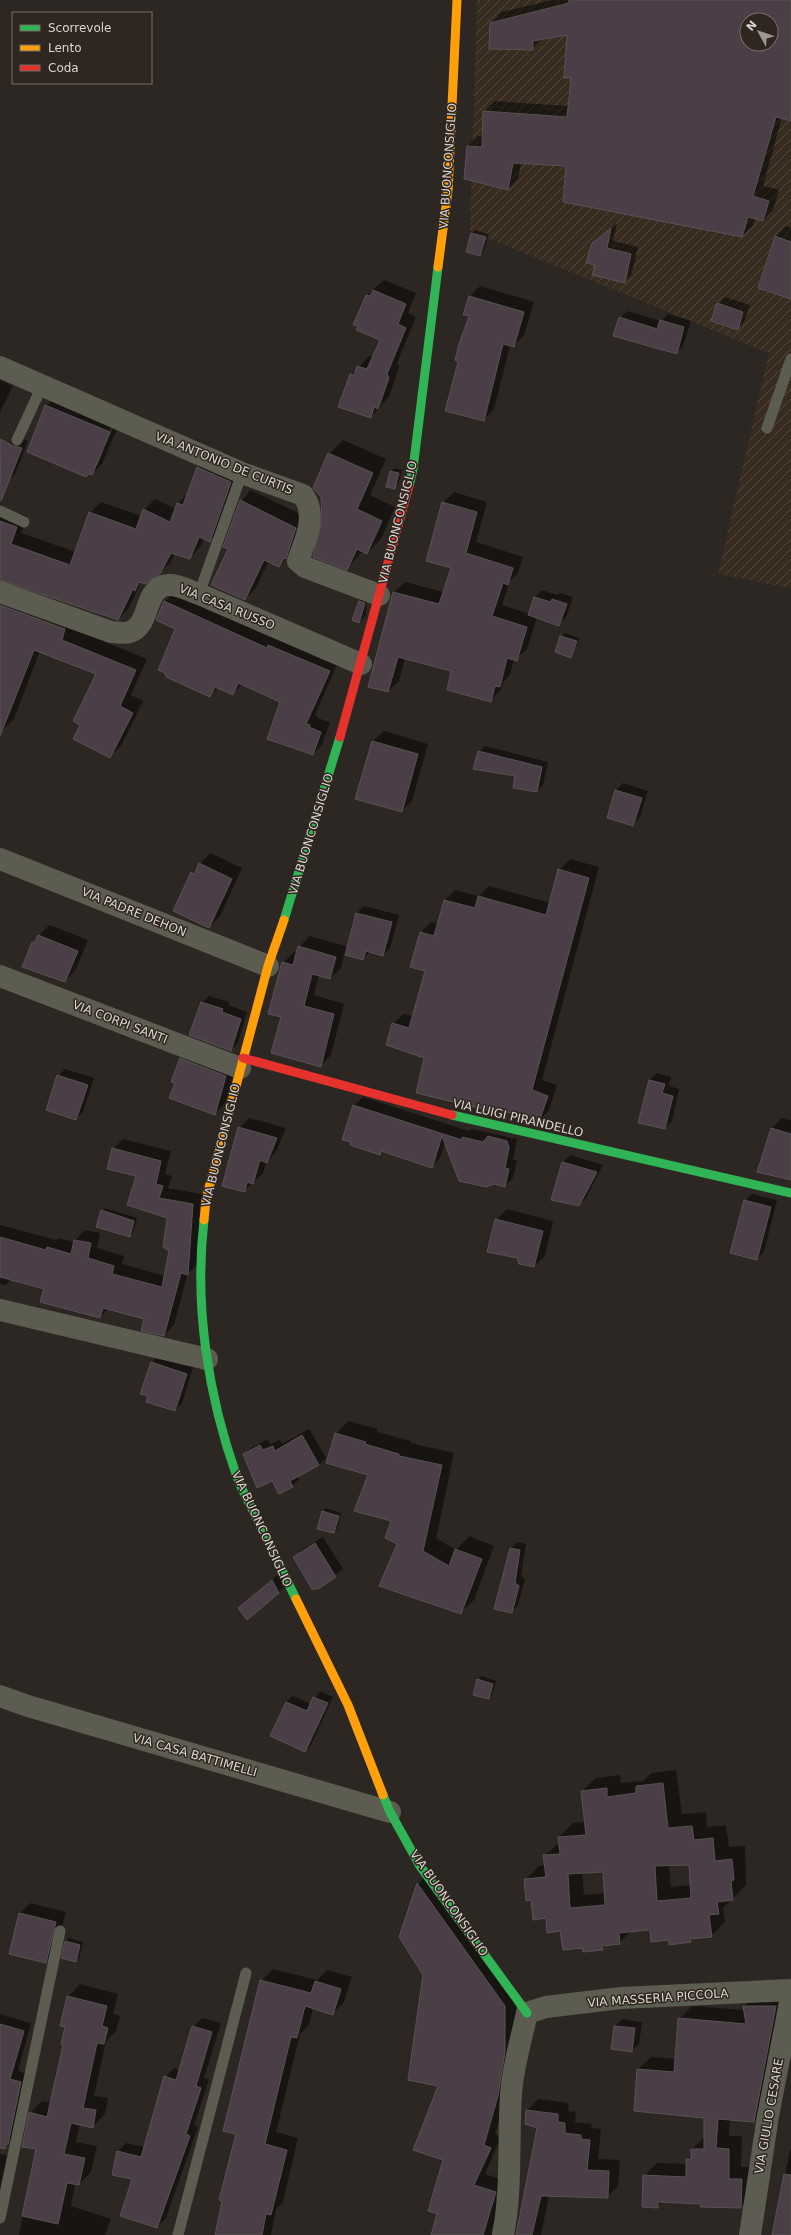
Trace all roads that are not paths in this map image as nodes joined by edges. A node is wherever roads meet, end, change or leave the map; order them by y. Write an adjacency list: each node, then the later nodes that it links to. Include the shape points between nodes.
1 (457, 0): 12 (street, VIA BUONCONSIGLIO, via 448,191 413,468)
2 (791, 359): 5 (lane)
3 (0, 367): 4 (street, VIA ANTONIO DE CURTIS)
4 (42, 386): 6 (lane); 7 (street, VIA ANTONIO DE CURTIS)
5 (767, 428)
6 (17, 440)
7 (242, 473): 11 (lane); 12 (street, VIA ANTONIO DE CURTIS, via 303,495 308,502 312,518 298,562)
8 (0, 511): 9 (lane)
9 (24, 522)
10 (0, 592): 11 (street, VIA CASA RUSSO, via 111,632 129,633 139,626 155,592 164,585 176,586)
11 (199, 594): 13 (street, VIA CASA RUSSO)
12 (379, 595): 13 (street, VIA BUONCONSIGLIO)
13 (361, 664): 15 (street, VIA BUONCONSIGLIO)
14 (0, 859): 15 (street, VIA PADRE DEHON)
15 (268, 966): 17 (street, VIA BUONCONSIGLIO)
16 (0, 976): 17 (street, VIA CORPI SANTI)
17 (241, 1063): 18 (street, VIA LUIGI PIRANDELLO, via 438,1112); 20 (street, VIA BUONCONSIGLIO, via 205,1206 201,1245)
18 (791, 1193)
19 (0, 1310): 20 (street)
20 (207, 1359): 22 (street, VIA BUONCONSIGLIO, via 220,1424 236,1478 348,1705)
21 (0, 1696): 22 (street, VIA CASA BATTIMELLI)
22 (390, 1812): 27 (street, VIA BUONCONSIGLIO, via 420,1866)
23 (60, 1930): 28 (lane)
24 (246, 1973): 29 (lane)
25 (791, 1990): 27 (street, VIA MASSERIA PICCOLA, via 621,1998 546,2007)
26 (791, 1997): 31 (street, VIA GIULIO CESARE, via 768,2116)
27 (527, 2013): 30 (street, via 516,2056 511,2093 507,2200)
28 (0, 2218)
29 (178, 2235)
30 (503, 2235)
31 (750, 2235)

